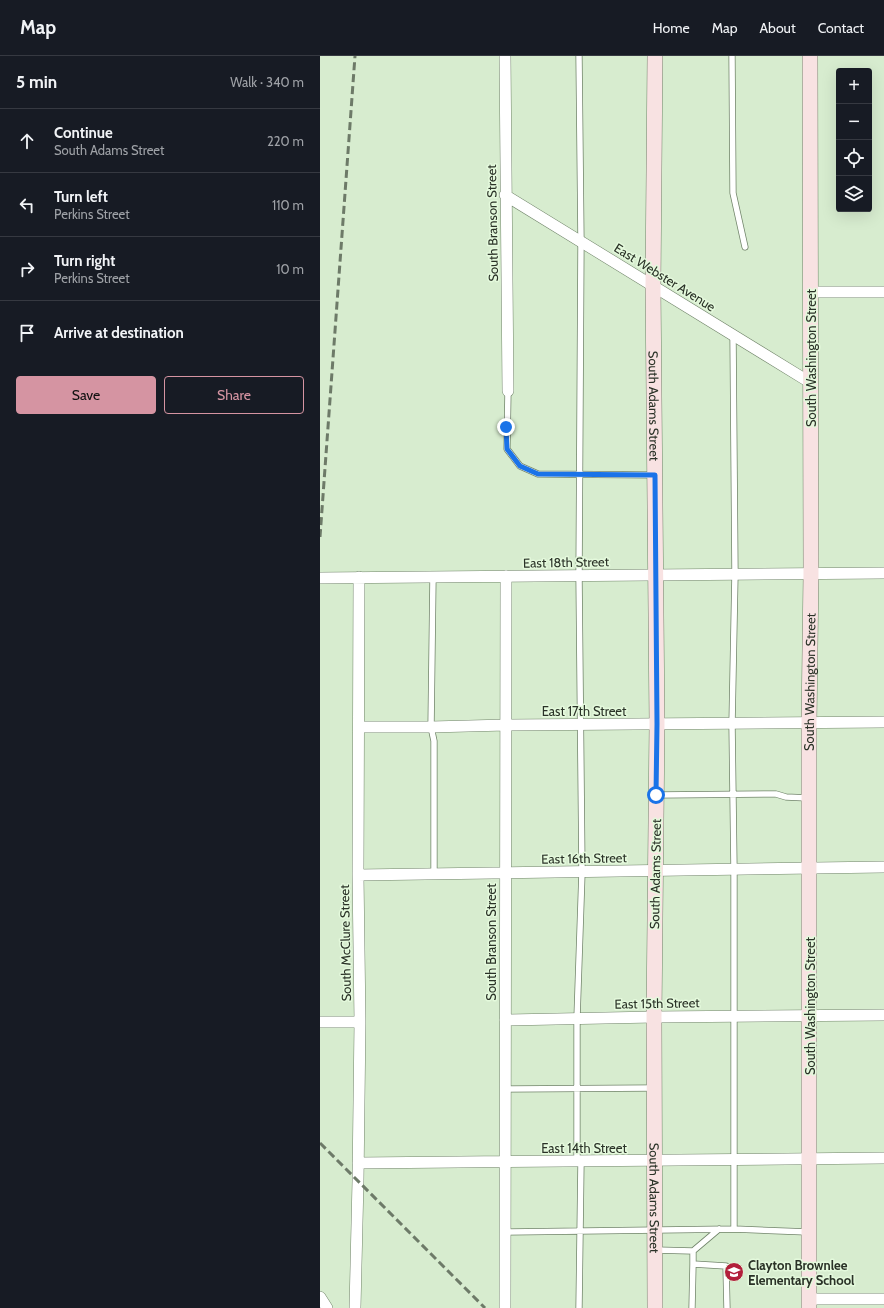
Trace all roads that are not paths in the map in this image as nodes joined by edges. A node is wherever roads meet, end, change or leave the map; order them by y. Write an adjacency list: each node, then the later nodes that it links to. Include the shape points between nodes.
1 (505, 56): 6 (street, South Branson Street)
2 (579, 56): 7 (lane)
3 (655, 56): 9 (main road, South Adams Street)
4 (732, 56): 8 (lane, via 733,193)
5 (810, 56): 10 (main road, South Washington Street)
6 (506, 195): 7 (street, East Webster Avenue); 14 (street, South Branson Street)
7 (581, 241): 9 (street, East Webster Avenue); 15 (lane)
8 (745, 248)
9 (653, 286): 12 (street, East Webster Avenue); 16 (main road, South Adams Street)
10 (812, 292): 11 (street); 13 (main road, South Washington Street)
11 (884, 292)
12 (733, 336): 13 (street, East Webster Avenue); 18 (lane)
13 (811, 383): 19 (main road, South Washington Street)
14 (508, 391): 15 (lane, via 507,449 520,466 538,474)
15 (579, 474): 16 (lane); 22 (lane)
16 (655, 475): 20 (main road, South Adams Street)
17 (884, 573): 19 (street, East 18th Street)
18 (735, 574): 19 (street, East 18th Street); 20 (street, East 18th Street); 29 (lane)
19 (811, 574): 27 (main road, South Washington Street)
20 (656, 575): 22 (street, East 18th Street); 28 (main road, South Adams Street)
21 (506, 576): 22 (street, East 18th Street); 24 (street, East 18th Street); 30 (street, South Branson Street)
22 (579, 576): 31 (lane)
23 (358, 577): 24 (street, East 18th Street); 25 (street, East 18th Street); 32 (street, South McClure Street)
24 (433, 577): 33 (lane)
25 (320, 578)
26 (884, 722): 27 (street, East 17th Street)
27 (809, 723): 29 (street, East 17th Street); 36 (main road, South Washington Street)
28 (657, 724): 29 (street, East 17th Street); 31 (street, East 17th Street); 34 (main road, South Adams Street)
29 (732, 724): 35 (lane)
30 (506, 725): 31 (street, East 17th Street); 33 (street, East 17th Street); 42 (street, South Branson Street)
31 (580, 725): 41 (lane)
32 (359, 727): 33 (street, East 17th Street); 44 (street, South McClure Street)
33 (431, 727): 43 (lane, via 434,741)
34 (656, 795): 35 (lane); 40 (main road, South Adams Street)
35 (733, 795): 36 (lane, via 776,794); 39 (lane)
36 (810, 798): 38 (main road, South Washington Street)
37 (884, 867): 38 (street, East 16th Street)
38 (810, 868): 39 (street, East 16th Street); 47 (main road, South Washington Street)
39 (734, 870): 40 (street, East 16th Street); 46 (lane)
40 (655, 871): 41 (street, East 16th Street); 48 (main road, South Adams Street)
41 (582, 872): 42 (street, East 16th Street); 49 (lane)
42 (506, 873): 43 (street, East 16th Street); 50 (street, South Branson Street)
43 (434, 874): 44 (street, East 16th Street)
44 (358, 875): 52 (street, South McClure Street)
45 (884, 1015): 47 (street, East 15th Street)
46 (735, 1016): 47 (street, East 15th Street); 48 (street, East 15th Street); 58 (lane)
47 (809, 1016): 57 (main road, South Washington Street)
48 (654, 1017): 49 (street, East 15th Street); 54 (main road, South Adams Street)
49 (577, 1018): 50 (street, East 15th Street); 53 (lane)
50 (505, 1020): 55 (street, South Branson Street)
51 (320, 1022): 52 (street)
52 (360, 1022): 62 (street, South McClure Street)
53 (577, 1088): 54 (lane); 55 (lane); 61 (lane)
54 (655, 1088): 59 (main road, South Adams Street)
55 (505, 1089): 60 (street, South Branson Street)
56 (884, 1158): 57 (street, East 14th Street)
57 (809, 1159): 58 (street, East 14th Street); 68 (main road, South Washington Street)
58 (734, 1160): 59 (street, East 14th Street); 64 (lane)
59 (655, 1161): 61 (street, East 14th Street); 65 (main road, South Adams Street)
60 (505, 1162): 61 (street, East 14th Street); 62 (street, East 14th Street); 67 (street, South Branson Street)
61 (579, 1162): 66 (lane)
62 (358, 1163): 76 (street, South McClure Street)
63 (719, 1229): 64 (lane); 65 (lane); 70 (lane)
64 (734, 1229): 68 (lane)
65 (655, 1230): 66 (lane); 69 (main road, South Adams Street)
66 (580, 1231): 67 (lane); 78 (lane)
67 (504, 1232): 77 (street, South Branson Street)
68 (809, 1232): 74 (main road, South Washington Street)
69 (655, 1250): 70 (lane); 79 (main road, South Adams Street)
70 (693, 1251): 71 (lane)
71 (693, 1264): 80 (lane); 81 (lane, via 726,1266)
72 (320, 1297): 75 (street)
73 (884, 1299): 74 (street)
74 (809, 1304)
75 (327, 1308)
76 (355, 1308)
77 (505, 1308)
78 (579, 1308)
79 (655, 1308)
80 (692, 1308)
81 (727, 1308)

